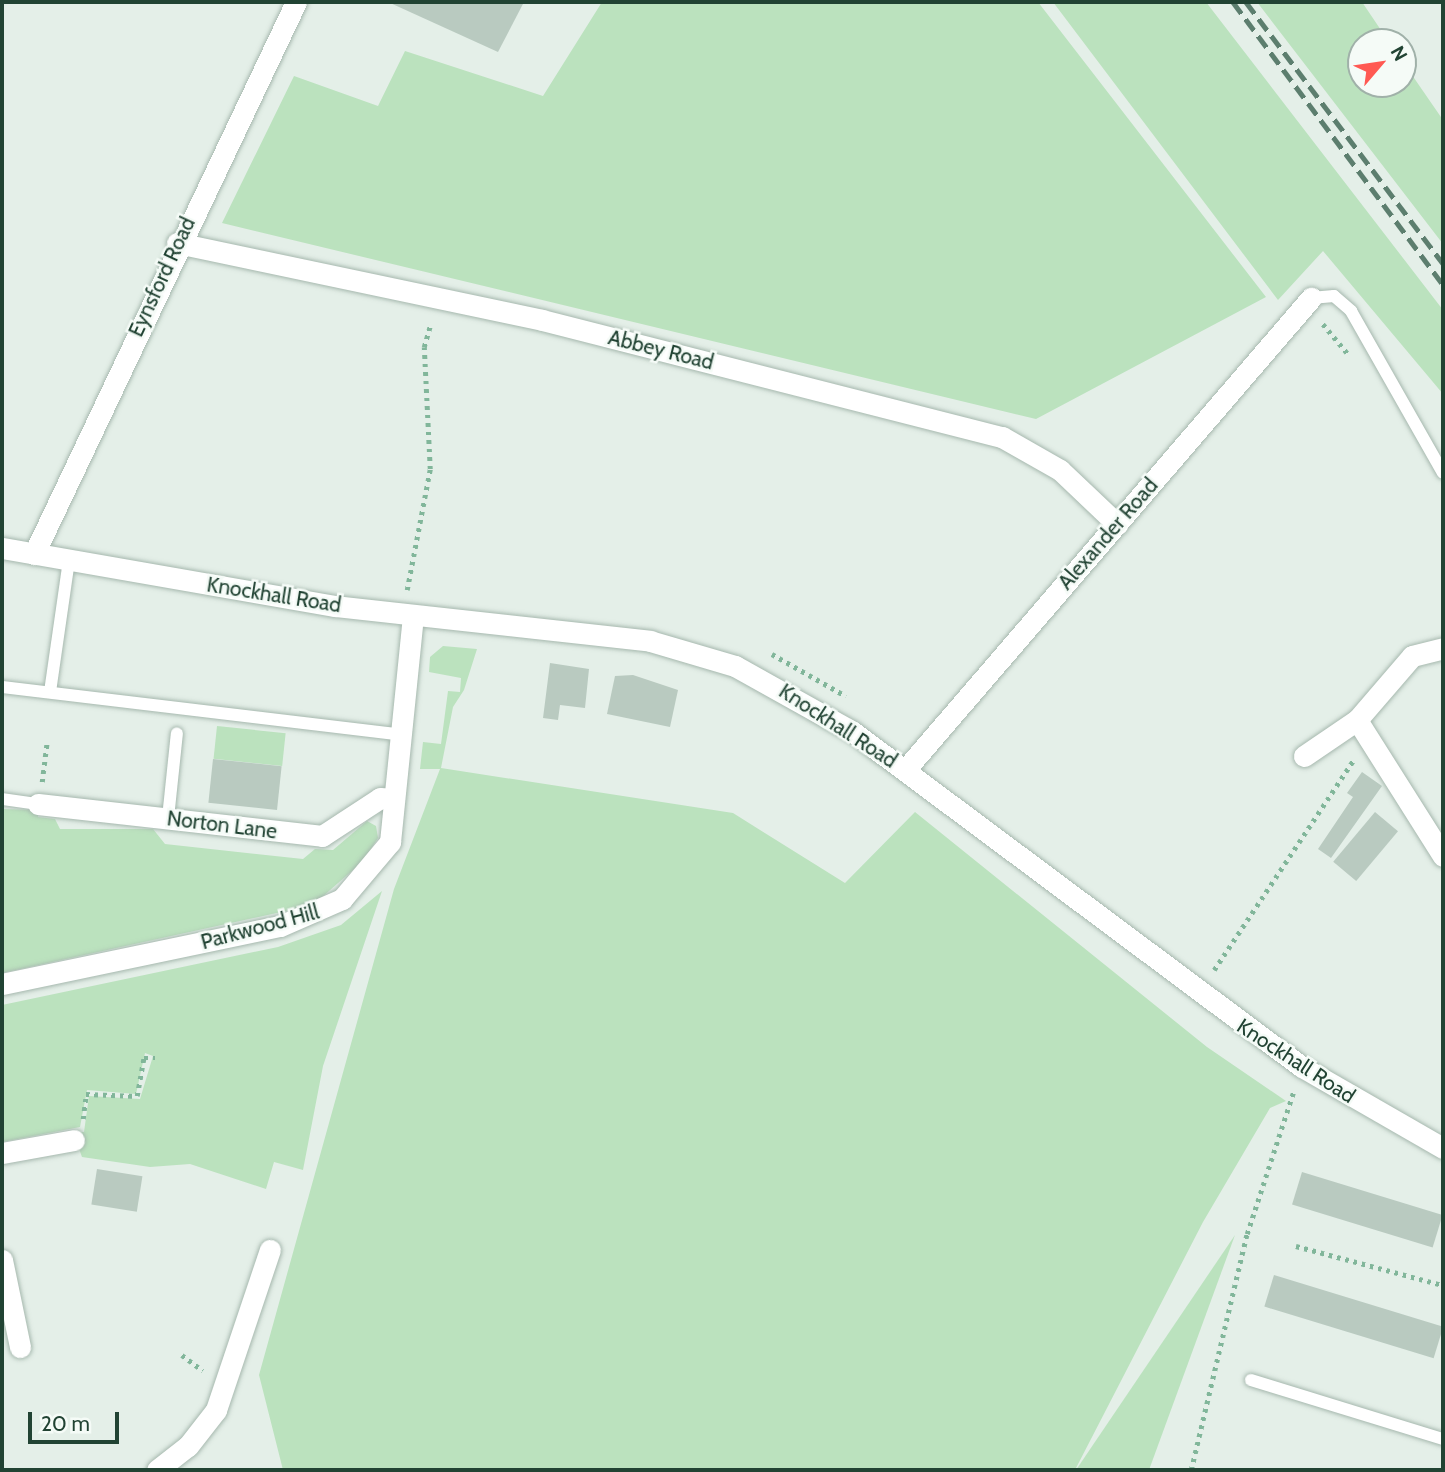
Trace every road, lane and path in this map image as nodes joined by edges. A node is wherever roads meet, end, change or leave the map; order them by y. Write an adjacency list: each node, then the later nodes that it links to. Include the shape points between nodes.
1 (296, 2): 2 (street, Eynsford Road)
2 (177, 243): 4 (street, Abbey Road); 10 (street, Eynsford Road)
3 (1311, 298): 7 (lane, via 1334,296 1351,311); 8 (street, Alexander Road)
4 (439, 299): 8 (street, Abbey Road, via 1002,437 1060,470); 14 (path, via 424,346 430,469)
5 (1309, 328): 6 (path, via 1318,318)
6 (1356, 362)
7 (1443, 473)
8 (1116, 524): 25 (street, Alexander Road)
9 (2, 548): 10 (street, Knockhall Road)
10 (34, 554): 11 (street, Knockhall Road)
11 (69, 561): 14 (street, Knockhall Road); 18 (lane)
12 (393, 593): 14 (path)
13 (420, 596): 14 (path)
14 (407, 609): 22 (street, Parkwood Hill); 25 (street, Knockhall Road, via 688,649 813,705)
15 (1443, 648): 20 (street, via 1412,656)
16 (760, 649): 19 (path)
17 (2, 687): 18 (lane)
18 (50, 692): 22 (lane)
19 (850, 699)
20 (1363, 727): 24 (street); 30 (street); 32 (path)
21 (177, 733): 29 (lane)
22 (402, 735): 28 (street, Parkwood Hill)
23 (47, 741): 26 (path)
24 (1304, 756)
25 (905, 770): 32 (street, Knockhall Road)
26 (40, 798): 27 (lane); 29 (street, Norton Lane)
27 (2, 799)
28 (394, 799): 29 (street, Norton Lane, via 378,799 322,836); 31 (street, Parkwood Hill, via 384,855 320,914)
29 (168, 818)
30 (1443, 856)
31 (2, 984)
32 (1197, 995): 36 (street, Knockhall Road, via 1318,1078)
33 (155, 1058): 35 (path, via 144,1058 137,1096 86,1094 82,1128 70,1131)
34 (1307, 1088): 46 (path, via 1297,1082 1247,1234)
35 (72, 1140): 37 (street)
36 (1443, 1148)
37 (2, 1153)
38 (1296, 1246): 41 (path)
39 (270, 1250): 45 (street, via 220,1403 188,1446)
40 (2, 1260): 42 (street)
41 (1443, 1285)
42 (20, 1347)
43 (1251, 1380): 44 (lane)
44 (1443, 1439)
45 (158, 1470)
46 (1191, 1470)

